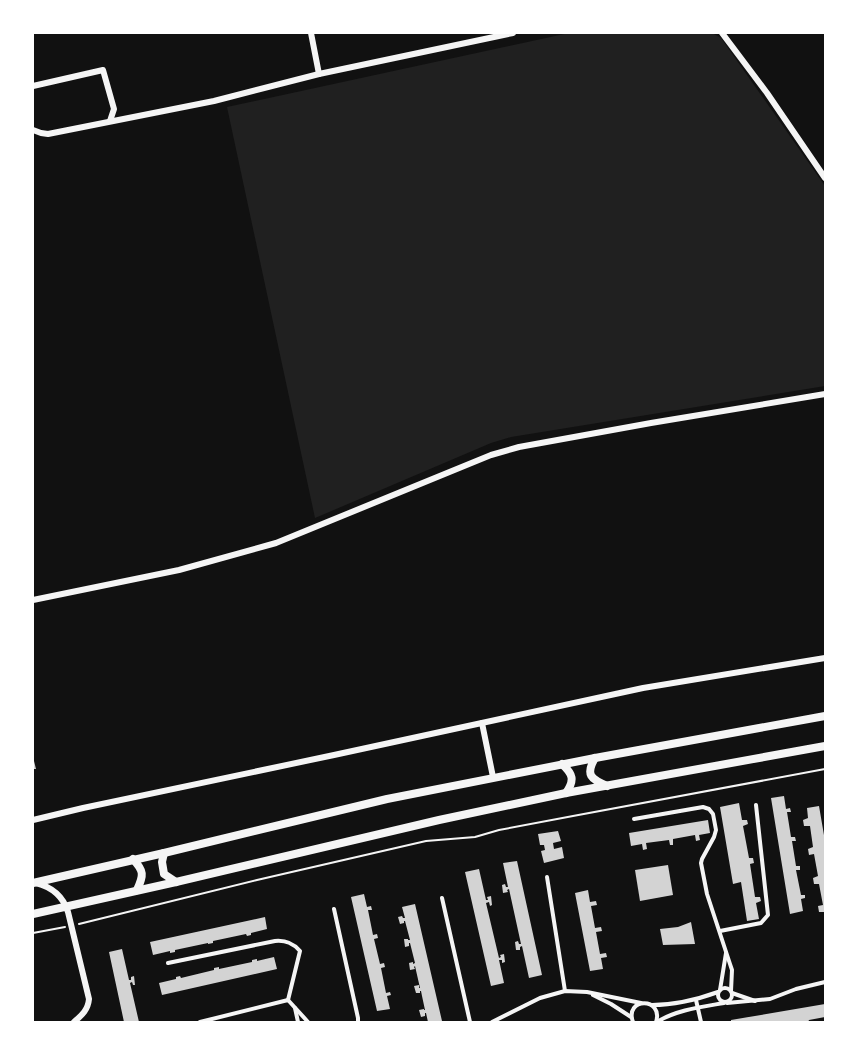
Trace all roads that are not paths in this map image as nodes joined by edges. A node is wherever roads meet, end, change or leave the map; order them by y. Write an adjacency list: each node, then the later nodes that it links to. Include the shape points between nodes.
1 (311, 33): 6 (street)
2 (513, 33): 6 (street)
3 (722, 33): 5 (street)
4 (726, 33): 5 (street)
5 (728, 40): 12 (street)
6 (320, 74): 9 (street, via 214,100)
7 (33, 86): 8 (street, via 103,70)
8 (114, 109): 9 (street); 10 (street)
9 (126, 117): 10 (street)
10 (110, 121): 11 (street, via 48,134)
11 (33, 130)
12 (825, 178)
13 (825, 394): 14 (street, via 519,447 491,455 269,545 179,570)
14 (33, 600)
15 (825, 658): 17 (street, via 643,688)
16 (825, 716): 19 (main road)
17 (482, 723): 21 (street); 26 (street)
18 (825, 746): 22 (main road)
19 (595, 758): 20 (main road); 22 (main road, via 590,766 590,774 595,781)
20 (562, 764): 21 (main road); 23 (main road, via 569,770 572,778)
21 (493, 777): 27 (main road, via 387,799)
22 (608, 786): 23 (main road)
23 (566, 793): 30 (main road, via 424,823)
24 (756, 805): 37 (street, via 768,915 762,923)
25 (634, 819): 37 (street, via 703,807 711,811 716,830 701,863 707,894)
26 (33, 820)
27 (164, 853): 28 (main road); 30 (main road, via 164,874)
28 (133, 859): 31 (main road); 32 (main road, via 142,873)
29 (547, 877): 41 (street)
30 (176, 882): 32 (main road)
31 (34, 883): 34 (street, via 54,890)
32 (137, 890): 34 (main road)
33 (442, 898): 60 (street)
34 (66, 906): 36 (main road); 55 (street, via 89,999 85,1012)
35 (334, 909): 59 (street)
36 (33, 914)
37 (720, 931): 38 (street)
38 (726, 953): 42 (street); 44 (street, via 732,970)
39 (168, 963): 45 (street, via 276,941 289,942 300,951)
40 (825, 982): 47 (street)
41 (565, 991): 43 (street); 61 (street, via 540,998)
42 (719, 991): 44 (street, via 726,988); 46 (street); 49 (street, via 718,999)
43 (587, 992): 48 (street); 54 (street, via 611,1004)
44 (732, 992): 47 (street); 49 (street, via 732,998)
45 (288, 1000): 51 (street); 53 (street)
46 (696, 1000): 50 (street); 52 (street)
47 (756, 1001): 49 (street)
48 (641, 1003): 50 (street); 54 (street, via 635,1007)
49 (726, 1003): 52 (street)
50 (652, 1006): 62 (street, via 658,1015)
51 (295, 1008): 57 (street); 58 (street)
52 (698, 1008): 62 (street, via 664,1017); 63 (street)
53 (221, 1020): 56 (street)
54 (632, 1020)
55 (74, 1022)
56 (200, 1022)
57 (298, 1022)
58 (308, 1022)
59 (358, 1022)
60 (470, 1022)
61 (492, 1022)
62 (656, 1022)
63 (701, 1022)

